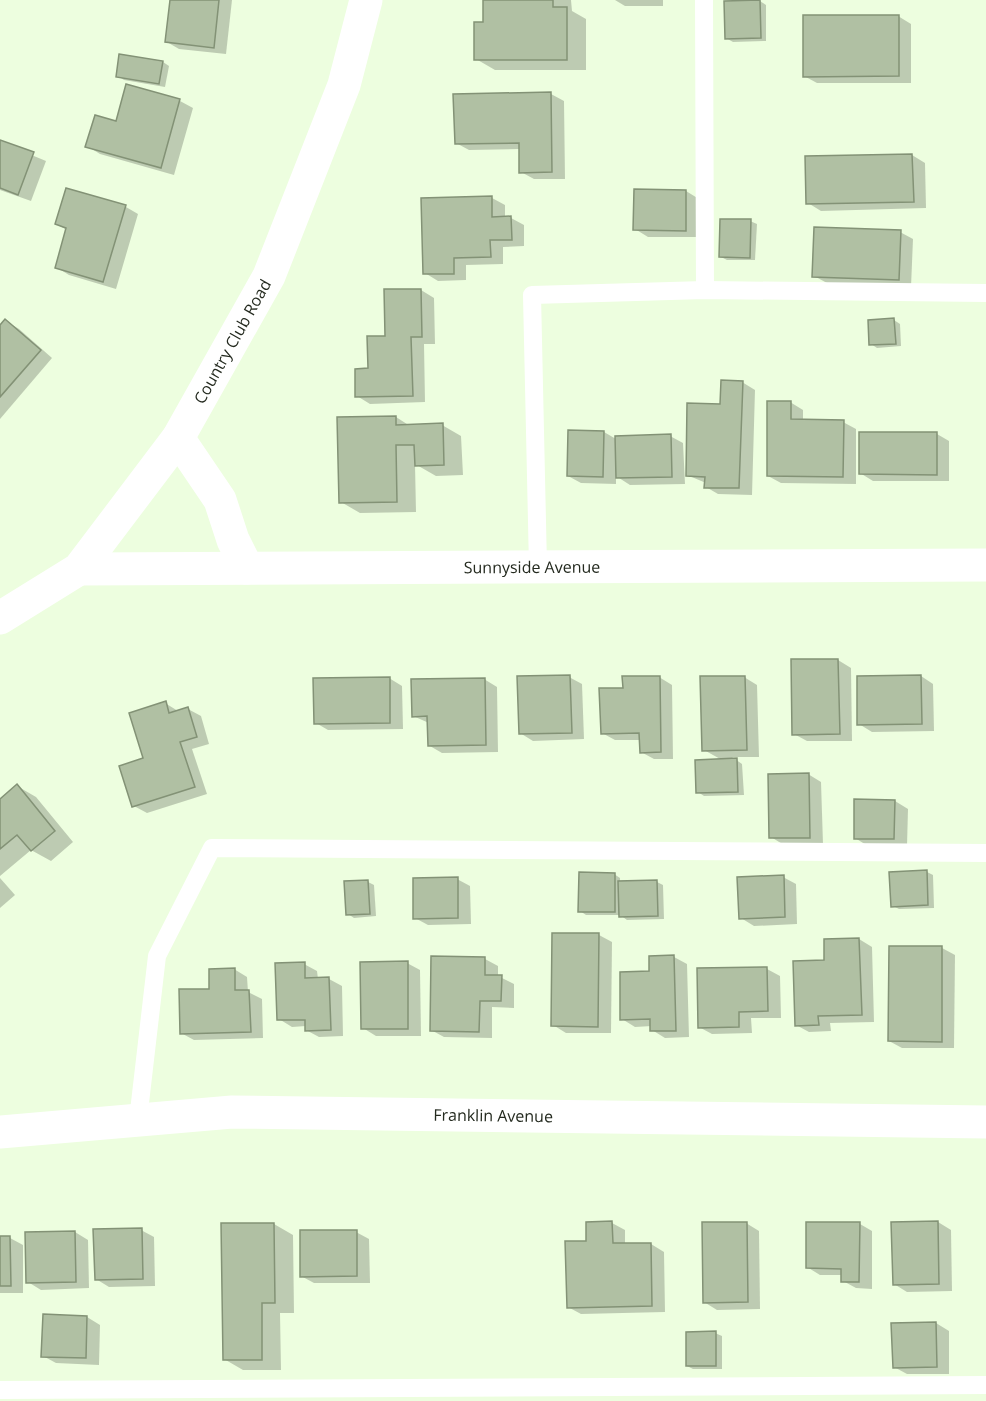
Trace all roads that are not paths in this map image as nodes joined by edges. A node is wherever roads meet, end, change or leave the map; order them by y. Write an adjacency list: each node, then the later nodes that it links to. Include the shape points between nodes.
1 (366, 0): 5 (street, Country Club Road, via 344,85 269,276)
2 (704, 0): 3 (lane)
3 (705, 290): 4 (lane); 7 (lane, via 532,295)
4 (986, 293)
5 (178, 438): 8 (street, via 220,500); 9 (street, Country Club Road)
6 (986, 564): 7 (street, Sunnyside Avenue)
7 (538, 567): 8 (street, Sunnyside Avenue)
8 (247, 568): 9 (street, Sunnyside Avenue)
9 (79, 569): 10 (street, Country Club Road)
10 (0, 618)
11 (986, 853): 12 (lane, via 212,848 157,956)
12 (138, 1120): 13 (street, Franklin Avenue, via 232,1112); 14 (street, Franklin Avenue)
13 (986, 1122)
14 (0, 1132)
15 (986, 1384): 16 (lane)
16 (0, 1390)

